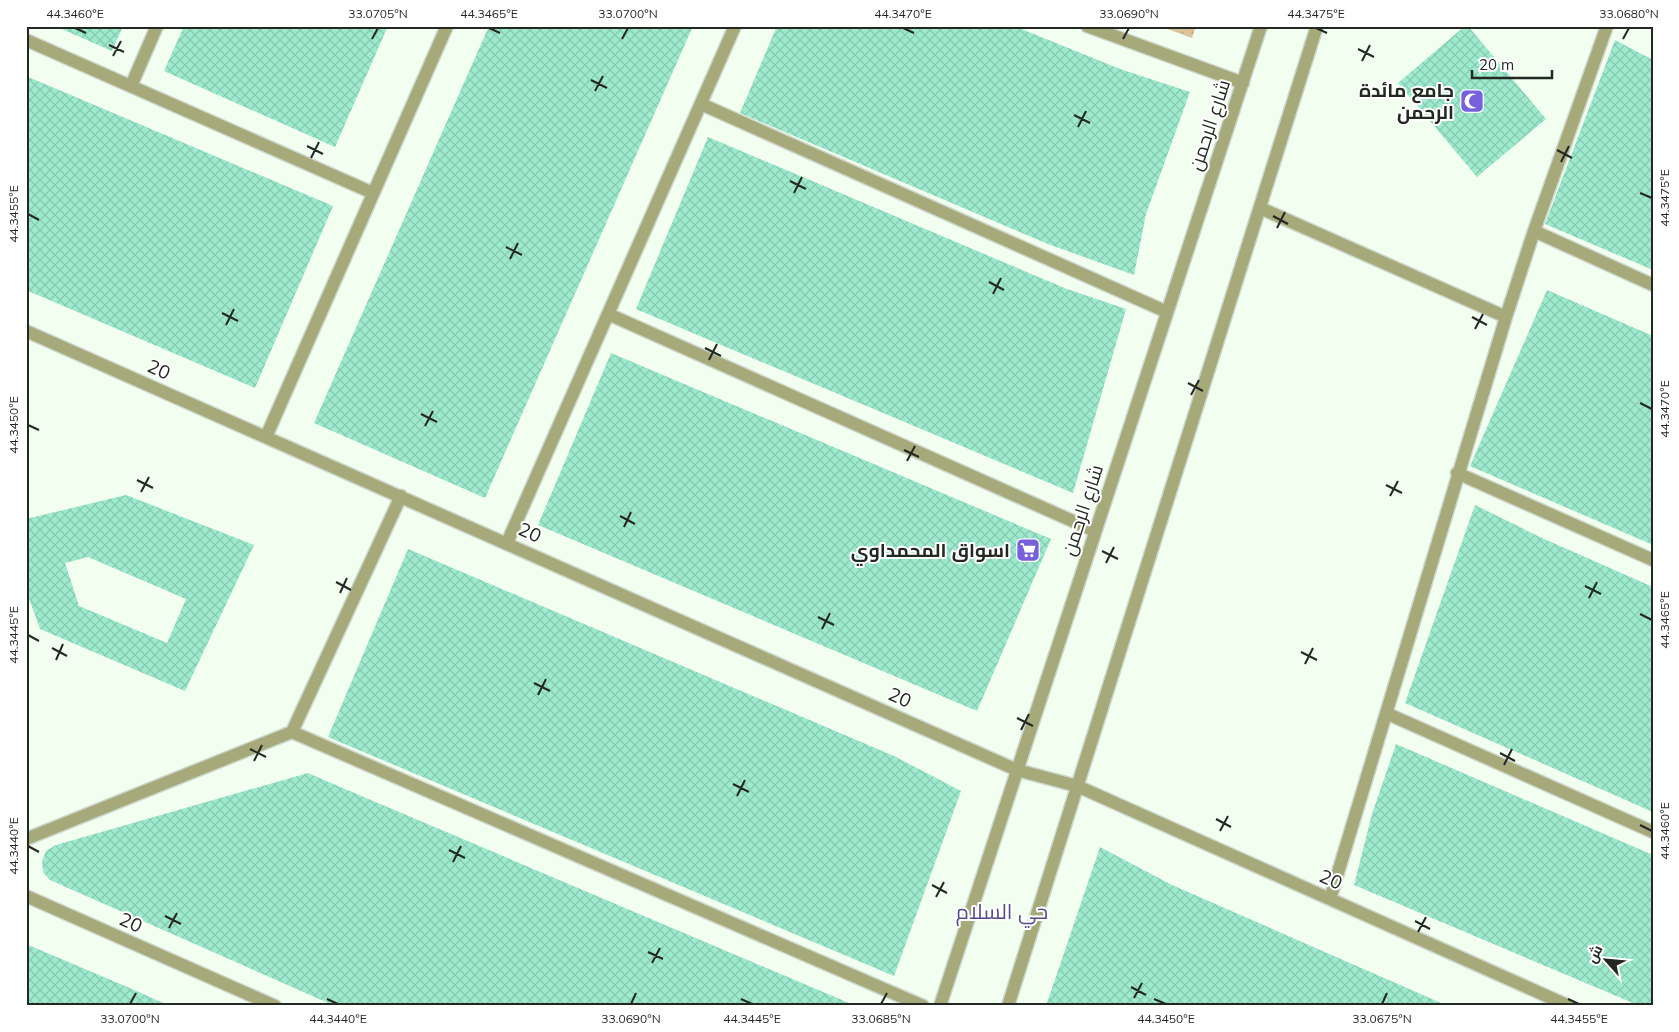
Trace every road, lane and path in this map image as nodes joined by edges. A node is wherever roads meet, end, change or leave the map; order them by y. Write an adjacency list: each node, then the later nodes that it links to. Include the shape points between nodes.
1 (157, 26): 10 (street)
2 (447, 26): 12 (street)
3 (735, 26): 11 (street)
4 (1087, 26): 9 (street)
5 (1261, 26): 9 (street, شارع الرحمن)
6 (1317, 26): 13 (street)
7 (1607, 26): 14 (street)
8 (26, 40): 10 (street)
9 (1243, 83): 16 (street, شارع الرحمن)
10 (131, 86): 12 (street)
11 (701, 104): 16 (street); 17 (street)
12 (373, 193): 20 (street)
13 (1260, 208): 18 (street); 29 (street)
14 (1534, 231): 15 (street); 18 (street)
15 (1653, 285)
16 (1167, 312): 23 (street, شارع الرحمن)
17 (608, 314): 23 (street); 24 (street)
18 (1506, 317): 21 (street)
19 (26, 331): 20 (street, 20)
20 (266, 437): 22 (street, 20)
21 (1458, 472): 25 (street); 26 (street)
22 (401, 496): 24 (street, 20); 27 (street)
23 (1095, 531): 28 (street, شارع الرحمن)
24 (507, 543): 28 (street, 20)
25 (1653, 560)
26 (1388, 714): 30 (street); 33 (street)
27 (292, 732): 31 (street); 35 (street)
28 (1017, 770): 29 (street, 20); 36 (street, شارع الرحمن)
29 (1077, 786): 33 (street, 20); 37 (street)
30 (1653, 832)
31 (26, 840)
32 (26, 896): 34 (street, 20)
33 (1330, 899): 38 (street, 20)
34 (275, 1006)
35 (922, 1006)
36 (940, 1006)
37 (1008, 1006)
38 (1569, 1006)

